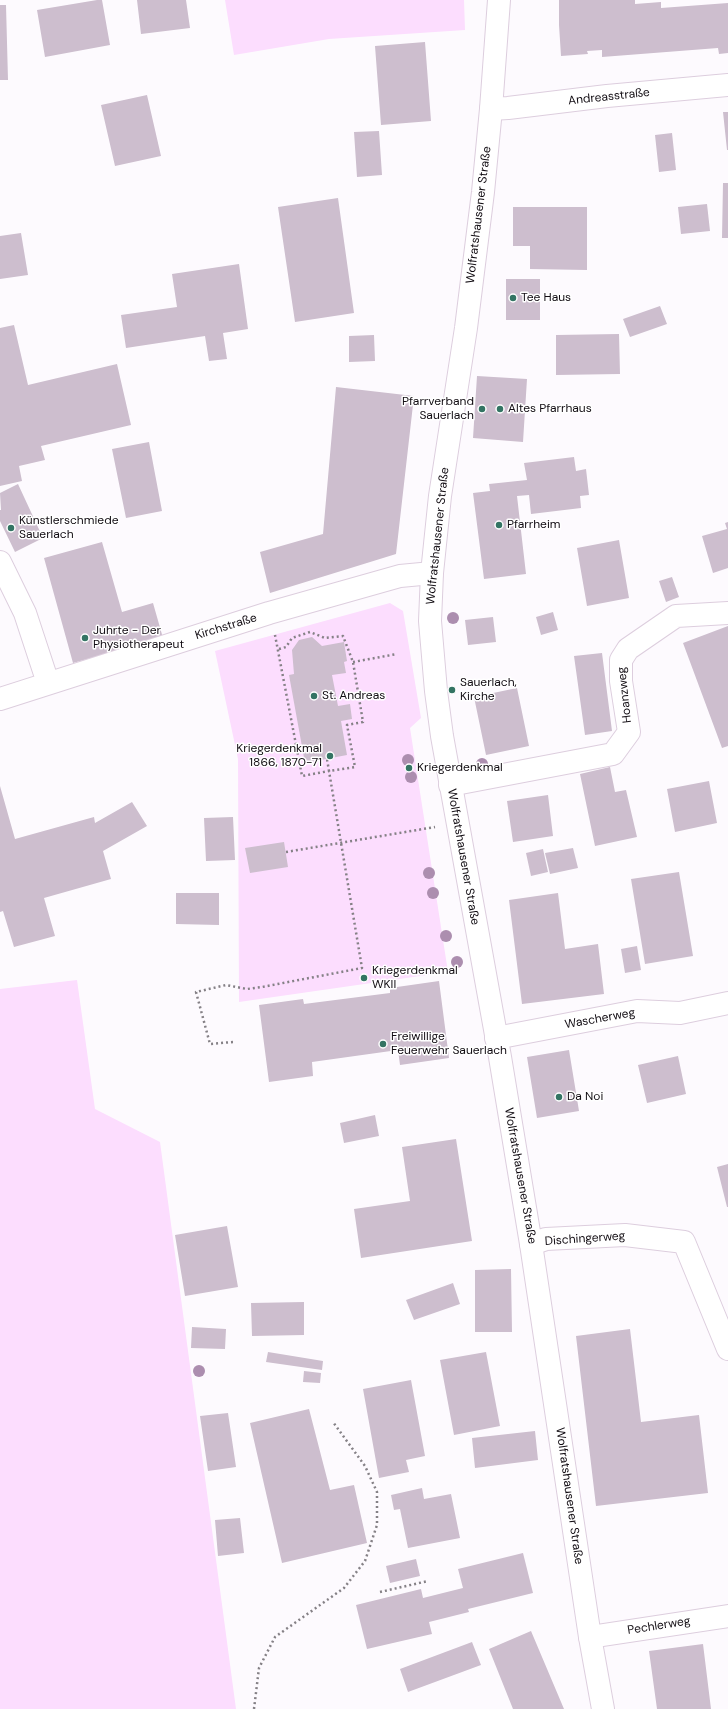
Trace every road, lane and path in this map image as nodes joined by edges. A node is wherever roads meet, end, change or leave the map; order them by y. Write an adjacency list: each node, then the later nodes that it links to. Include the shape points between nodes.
1 (499, 0): 3 (street, Wolfratshausener Straße)
2 (728, 86): 3 (street, Andreasstraße)
3 (491, 109): 5 (street, Wolfratshausener Straße, via 467,320 440,496)
4 (0, 562): 11 (street, via 25,613)
5 (432, 573): 11 (street, Kirchstraße, via 400,576 261,616); 15 (street, Wolfratshausener Straße, via 430,621 435,683)
6 (728, 613): 15 (street, Hoanzweg, via 676,616 628,649 621,660 621,681 628,732 613,754)
7 (277, 641): 8 (path)
8 (279, 649): 10 (path, via 286,647 292,638 310,632 325,638 343,636); 14 (path, via 302,776)
9 (397, 654): 10 (path)
10 (353, 662): 14 (path, via 362,722 347,725 354,767)
11 (48, 683): 12 (street, Kirchstraße)
12 (0, 699)
13 (327, 759): 14 (path)
14 (329, 771): 17 (path)
15 (450, 785): 20 (street, Wolfratshausener Straße)
16 (425, 828): 17 (path)
17 (341, 842): 18 (path); 21 (path, via 362,968 262,987 248,989 226,985 196,992 210,1044)
18 (286, 852)
19 (728, 1003): 20 (street, Wascherweg, via 680,1013 636,1011)
20 (496, 1038): 22 (street, Wolfratshausener Straße)
21 (233, 1042)
22 (531, 1244): 23 (street, Dischingerweg, via 546,1239 625,1235 684,1242); 28 (street, Wolfratshausener Straße)
23 (728, 1349)
24 (333, 1422): 29 (path, via 365,1466 377,1492 377,1525 365,1561 344,1588 275,1637 259,1668)
25 (428, 1581): 26 (path)
26 (380, 1592)
27 (728, 1616): 28 (street, Pechlerweg)
28 (590, 1637): 30 (street, Wolfratshausener Straße)
29 (254, 1709)
30 (603, 1709)

